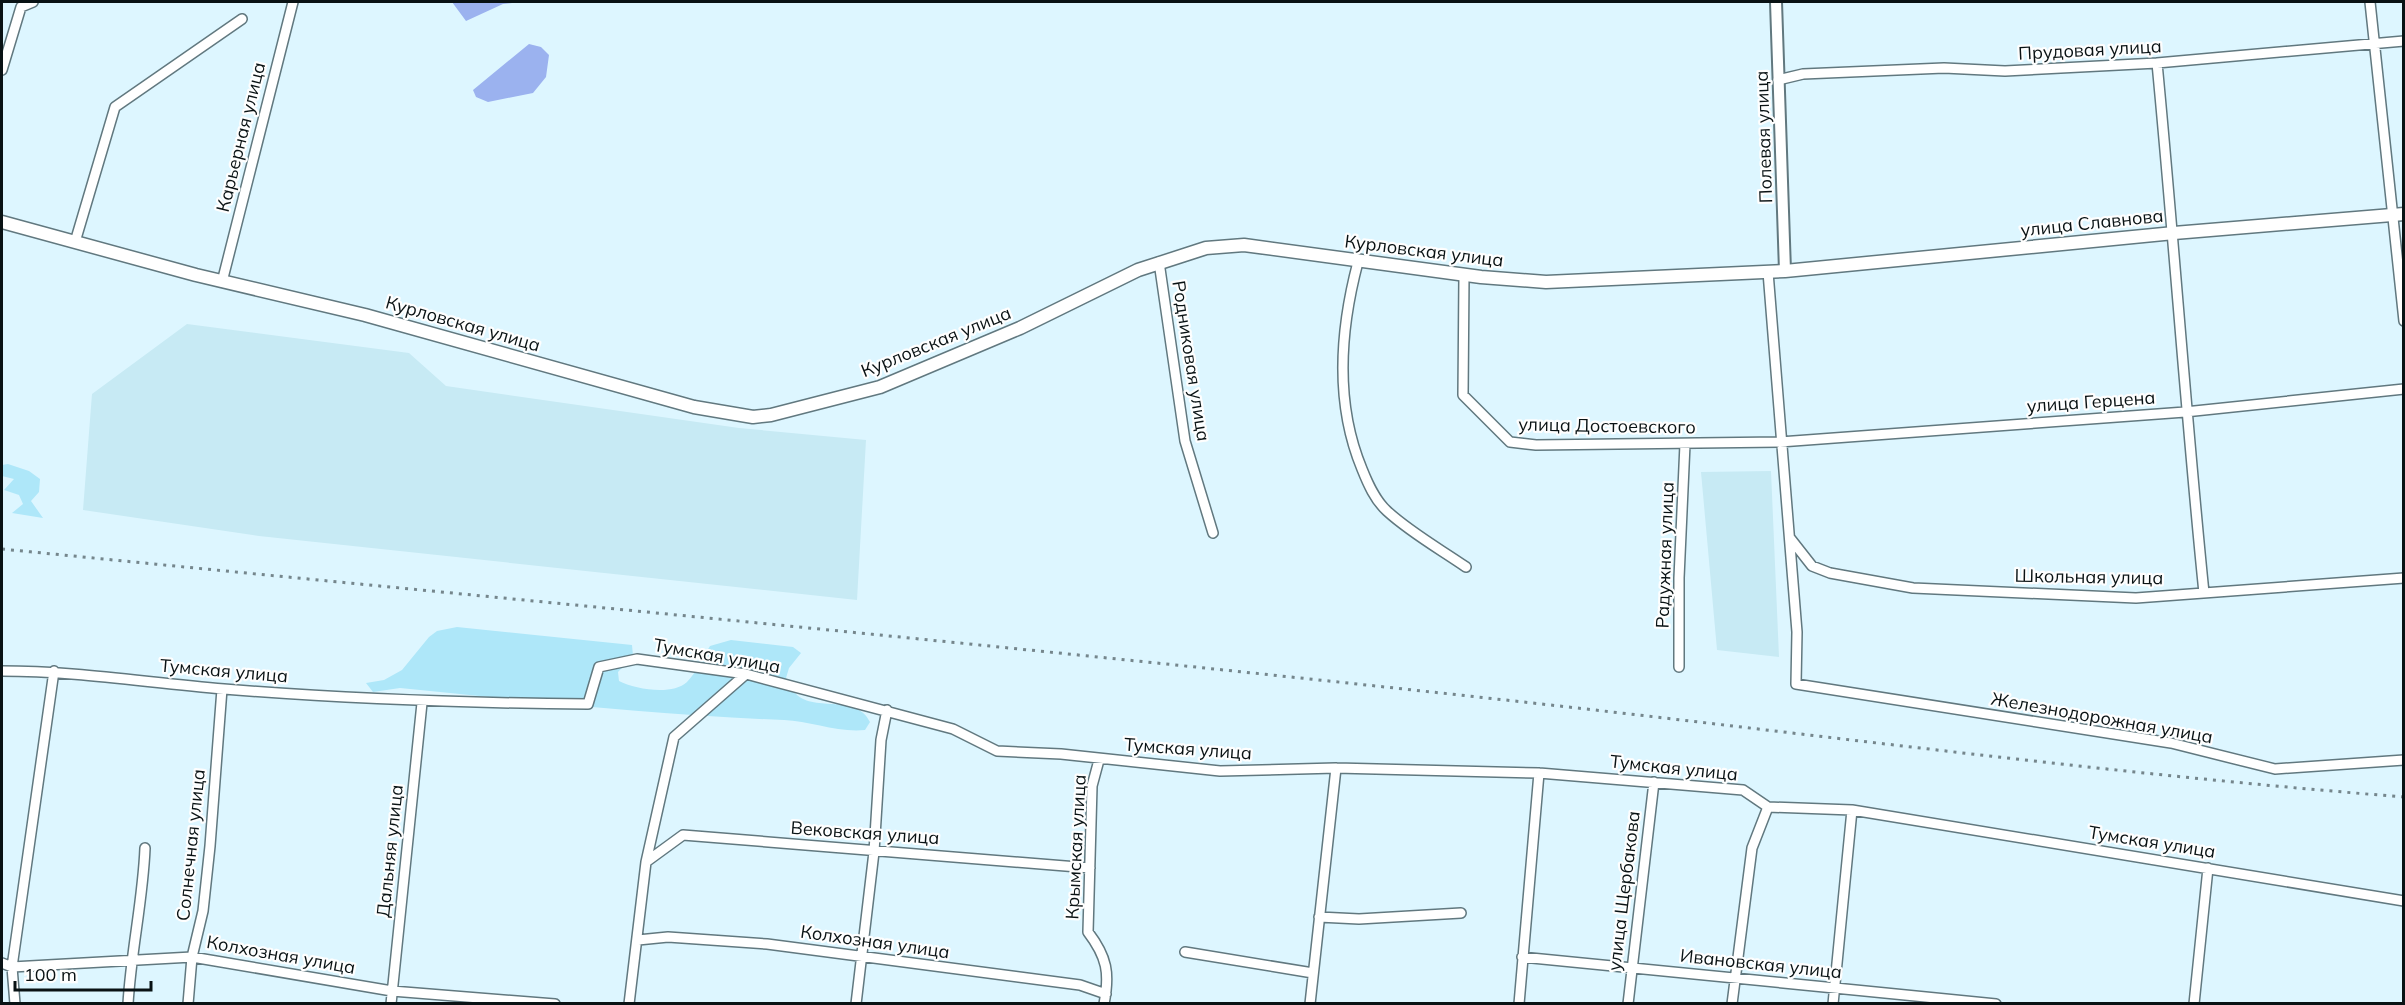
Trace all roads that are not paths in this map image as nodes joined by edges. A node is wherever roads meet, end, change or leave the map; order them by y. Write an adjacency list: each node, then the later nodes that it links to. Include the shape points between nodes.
1 (33, 2): 9 (street, via 21,7)
2 (293, 2): 20 (street, Карьерная улица)
3 (1776, 2): 10 (street, Полевая улица)
4 (2370, 2): 7 (street)
5 (242, 19): 14 (street, via 116,107)
6 (2403, 41): 7 (street, Прудовая улица)
7 (2374, 42): 8 (street, Прудовая улица); 11 (street)
8 (2157, 63): 10 (street, Прудовая улица, via 2005,71 1944,68 1803,74); 13 (street)
9 (2, 70)
10 (1778, 80): 17 (street, Полевая улица)
11 (2399, 215): 13 (main road, улица Славнова); 21 (street)
12 (2, 222): 14 (main road, Курловская улица)
13 (2174, 233): 17 (main road, улица Славнова); 23 (street)
14 (75, 242): 20 (main road, Курловская улица)
15 (1159, 262): 16 (main road, Курловская улица, via 1206,248 1244,245); 20 (main road, Курловская улица, via 908,376 845,397 753,417 694,407 365,315); 26 (street, Родниковая улица, via 1183,431)
16 (1358, 262): 19 (main road, Курловская улица); 28 (street, via 1342,365 1346,424 1356,455 1371,492 1387,511)
17 (1785, 271): 18 (main road, Курловская улица)
18 (1768, 272): 19 (main road, Курловская улица, via 1546,282); 24 (street)
19 (1464, 275): 25 (street, улица Достоевского, via 1463,395 1510,442)
20 (222, 282)
21 (2403, 321)
22 (2403, 389): 23 (street, улица Герцена)
23 (2185, 412): 24 (street, улица Герцена); 30 (street)
24 (1780, 442): 25 (street, улица Достоевского); 27 (street)
25 (1685, 444): 31 (street, Радужная улица)
26 (1214, 533)
27 (1790, 538): 30 (street, Школьная улица, via 1812,566 1830,573 1913,588 2136,598); 39 (street, Железнодорожная улица, via 1797,632 1796,684 2171,742 2276,769)
28 (1466, 567)
29 (2403, 578): 30 (street, Школьная улица)
30 (2204, 593)
31 (1679, 667)
32 (2, 671): 33 (street, Тумская улица)
33 (54, 671): 35 (street, Тумская улица); 60 (street)
34 (746, 674): 36 (street, Тумская улица, via 637,659 599,667 588,704); 37 (street, Тумская улица); 47 (street, via 674,737)
35 (222, 689): 36 (street, Тумская улица); 55 (street, Солнечная улица, via 208,868)
36 (422, 702): 65 (street, Дальняя улица)
37 (887, 710): 38 (street, Тумская улица, via 953,729 997,751); 46 (street)
38 (1099, 760): 40 (street, Тумская улица, via 1220,771); 48 (street, Крымская улица, via 1092,786)
39 (2403, 760)
40 (1336, 768): 41 (street, Тумская улица); 52 (street)
41 (1539, 773): 42 (street, Тумская улица); 57 (street)
42 (1654, 782): 43 (street, Тумская улица, via 1743,790); 61 (street, улица Щербакова)
43 (1768, 807): 44 (street, Тумская улица); 63 (street, via 1752,848)
44 (1852, 810): 49 (street, Тумская улица); 64 (street)
45 (145, 848): 58 (street, via 144,880)
46 (874, 852): 47 (street, Вековская улица, via 683,835); 48 (street, Вековская улица); 56 (street)
47 (646, 862): 53 (street)
48 (1090, 868): 66 (street, Крымская улица, via 1088,932 1108,970)
49 (2208, 868): 50 (street, Тумская улица); 80 (street)
50 (2403, 901)
51 (1461, 913): 52 (street, via 1359,919)
52 (1319, 916): 62 (street)
53 (638, 940): 56 (street, Колхозная улица, via 668,937 767,944); 72 (street)
54 (1185, 952): 62 (street)
55 (192, 957): 58 (street, Колхозная улица); 65 (street, Колхозная улица); 69 (street, Солнечная улица)
56 (861, 957): 66 (street, Колхозная улица, via 1080,985); 73 (street)
57 (1522, 957): 61 (street, Ивановская улица); 75 (street)
58 (130, 960): 60 (street, Колхозная улица); 68 (street)
59 (2, 963): 60 (street, Колхозная улица)
60 (12, 967): 67 (street)
61 (1632, 967): 63 (street, Ивановская улица); 76 (street, улица Щербакова)
62 (1313, 973): 74 (street)
63 (1735, 977): 64 (street, Ивановская улица); 77 (street)
64 (1834, 988): 78 (street); 79 (street, Ивановская улица)
65 (392, 991): 70 (street, Дальняя улица); 71 (street, Колхозная улица)
66 (1105, 999)
67 (15, 1004)
68 (128, 1004)
69 (188, 1004)
70 (391, 1004)
71 (555, 1004)
72 (628, 1004)
73 (856, 1004)
74 (1310, 1004)
75 (1519, 1004)
76 (1628, 1004)
77 (1732, 1004)
78 (1833, 1004)
79 (1996, 1004)
80 (2194, 1004)

